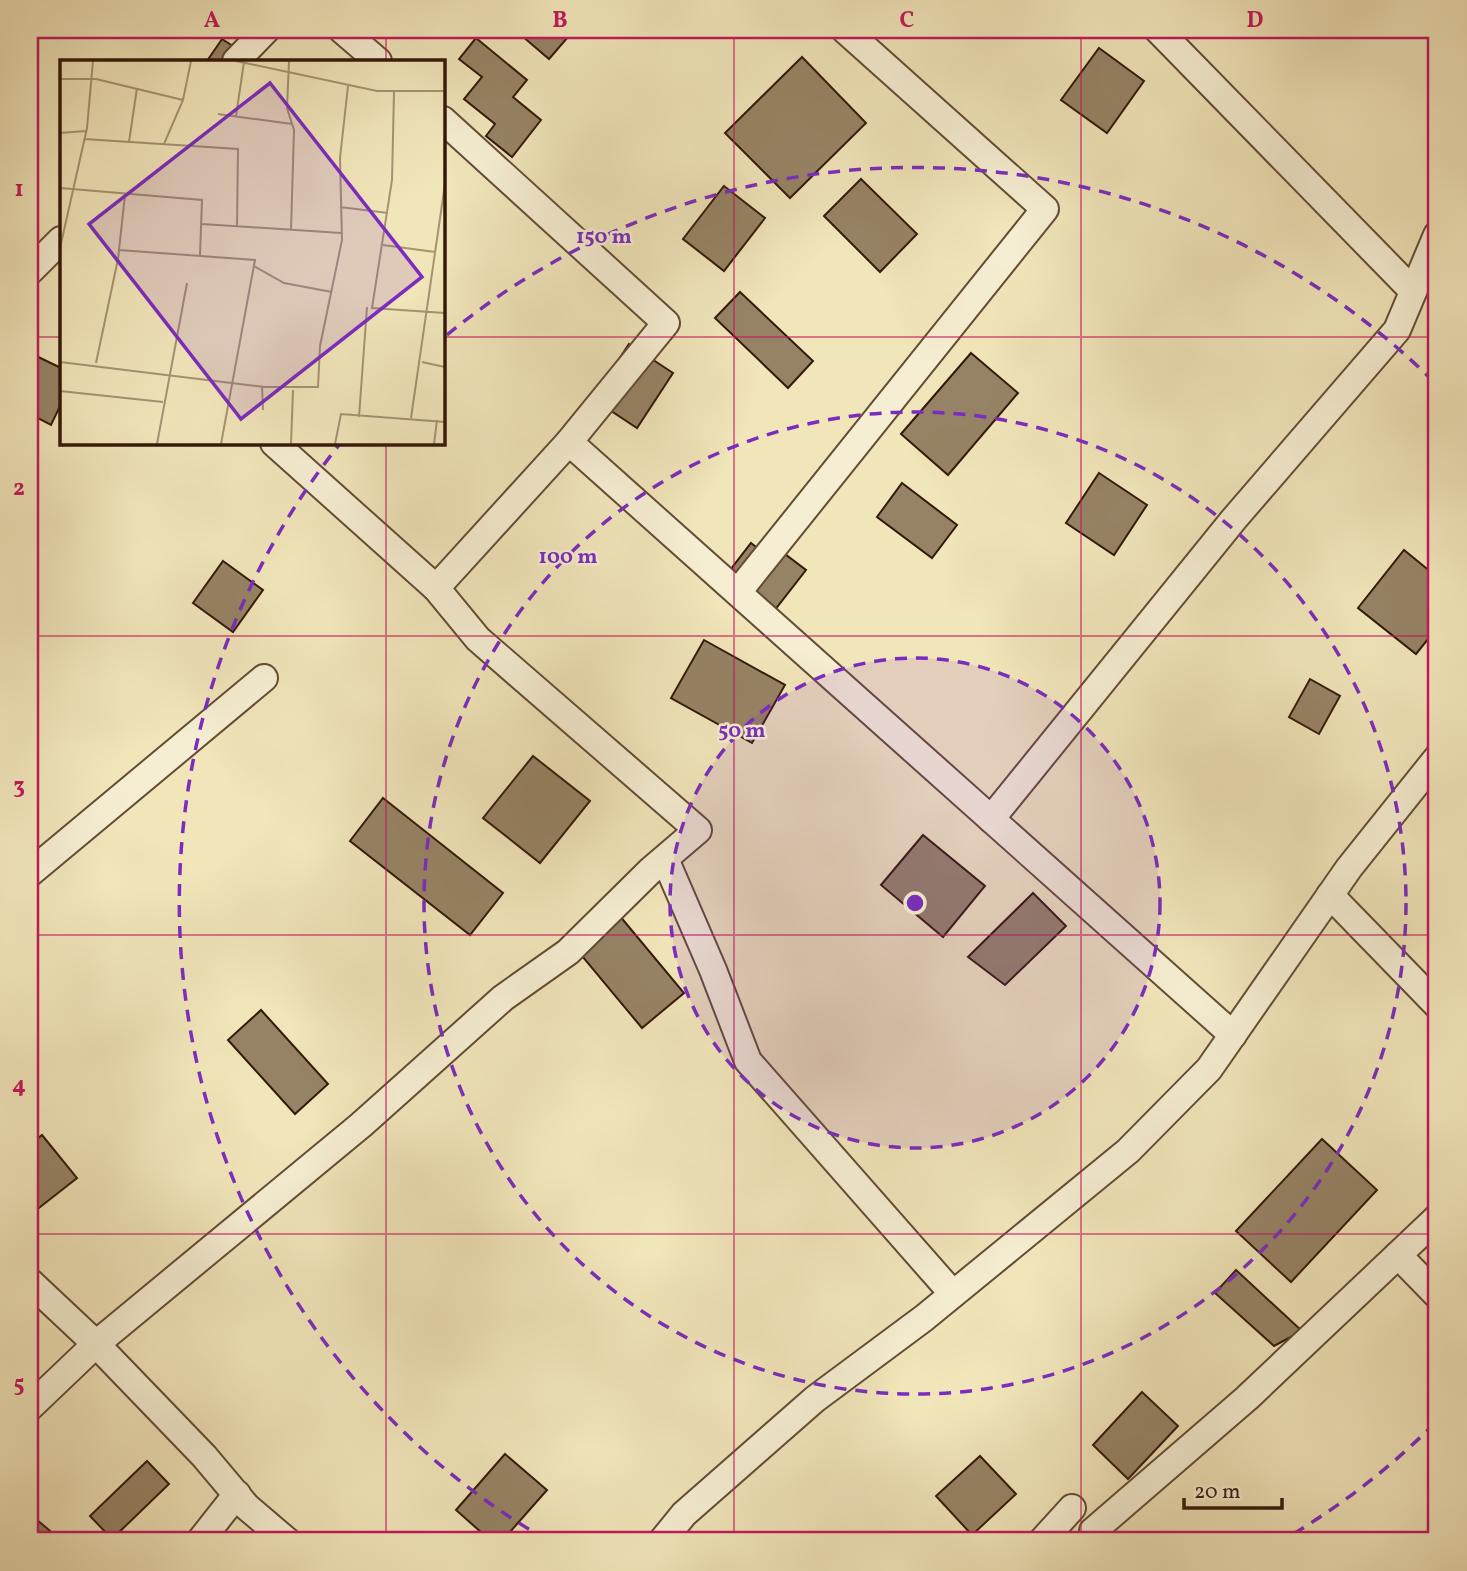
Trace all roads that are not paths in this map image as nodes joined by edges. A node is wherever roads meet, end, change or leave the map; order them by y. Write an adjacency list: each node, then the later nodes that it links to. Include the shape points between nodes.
1 (266, 30): 5 (street)
2 (342, 30): 6 (street)
3 (845, 30): 15 (street, via 1045,209)
4 (1163, 31): 11 (street)
5 (237, 60)
6 (377, 60)
7 (444, 121): 12 (street, via 666,323)
8 (1437, 235): 11 (street)
9 (59, 247): 10 (street)
10 (30, 271)
11 (1413, 291): 18 (street, via 1397,330 1234,519)
12 (569, 442): 14 (street); 15 (street)
13 (275, 444): 14 (street)
14 (436, 588): 19 (street, via 478,639 698,830)
15 (738, 592): 18 (street)
16 (264, 678): 20 (street)
17 (1437, 758): 21 (street)
18 (991, 819): 23 (street)
19 (665, 859): 27 (street, via 748,1061); 29 (street, via 568,952 503,998 361,1125)
20 (30, 873)
21 (1330, 895): 22 (street); 23 (street)
22 (1437, 1005)
23 (1233, 1035): 27 (street, via 1209,1069 1128,1151)
24 (1437, 1218): 25 (street)
25 (1398, 1255): 28 (street); 37 (street, via 1247,1398 1093,1531)
26 (30, 1282): 29 (street)
27 (953, 1294): 35 (street, via 815,1399 684,1514)
28 (1437, 1296)
29 (96, 1344): 30 (street); 31 (street)
30 (30, 1408)
31 (236, 1494): 33 (street); 34 (street)
32 (1072, 1508): 36 (street)
33 (200, 1541)
34 (287, 1541)
35 (662, 1541)
36 (1042, 1541)
37 (1105, 1541)

